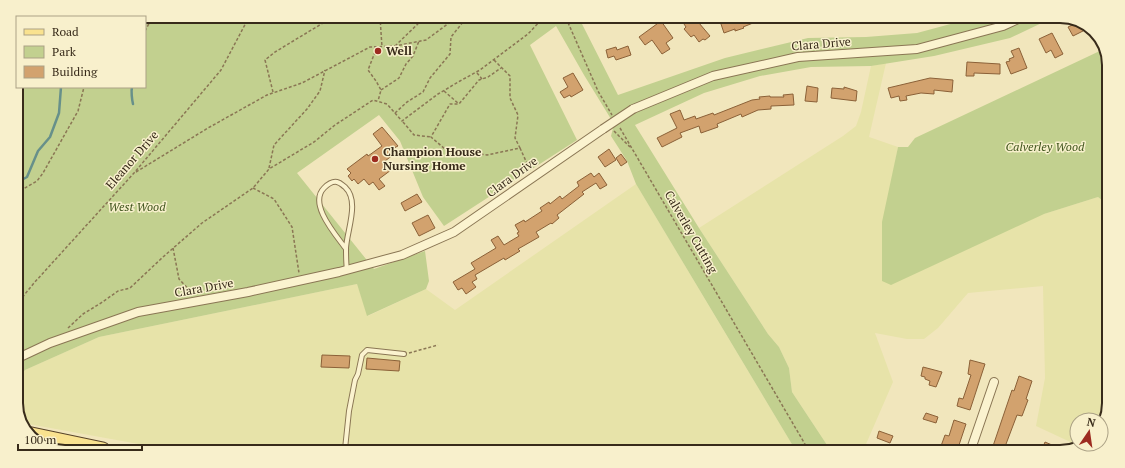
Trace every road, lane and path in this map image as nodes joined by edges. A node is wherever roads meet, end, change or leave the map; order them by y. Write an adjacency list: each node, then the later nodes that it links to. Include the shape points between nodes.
1 (246, 23): 33 (path, Eleanor Drive, via 221,70)
2 (323, 23): 22 (path, via 265,60)
3 (380, 23): 11 (path)
4 (419, 23): 12 (path)
5 (450, 23): 10 (path, via 426,40)
6 (462, 23): 25 (path, via 451,36 450,54 430,78 423,92 406,102)
7 (538, 23): 14 (path)
8 (568, 23): 26 (path, via 598,91)
9 (1009, 23): 28 (street, Clara Drive, bridge, via 917,49 798,57 713,76 633,109)
10 (419, 41): 12 (path); 20 (path, via 413,56 398,78)
11 (382, 46): 12 (path); 13 (path)
12 (396, 46)
13 (377, 47): 16 (path, via 370,47); 20 (path, via 368,70)
14 (494, 60): 15 (path); 17 (path)
15 (501, 68): 18 (path, via 488,78); 30 (path, via 510,76 510,98 518,115 515,138)
16 (325, 70): 22 (path, via 302,82); 32 (path, via 320,91 274,145)
17 (476, 72): 18 (path); 21 (path)
18 (482, 79): 24 (path)
19 (84, 88): 36 (path, via 78,111 42,173 37,180)
20 (381, 90): 23 (path)
21 (444, 91): 24 (path); 27 (path)
22 (273, 92): 33 (path)
23 (378, 101): 25 (path, via 387,104); 32 (path, via 373,100 314,142)
24 (459, 104): 29 (path, via 450,104)
25 (395, 113): 27 (path)
26 (613, 117)
27 (402, 121): 29 (path, via 414,135)
28 (609, 126): 31 (path); 31 (path, Calverley Cutting); 34 (street, Clara Drive)
29 (431, 137): 30 (path, via 445,149 475,154 487,155)
30 (520, 148): 34 (path)
31 (632, 149): 52 (path, Calverley Cutting)
32 (269, 169): 35 (path)
33 (134, 173): 41 (path, Eleanor Drive)
34 (533, 176): 39 (street, Clara Drive, via 454,232 402,254)
35 (253, 188): 37 (path, via 202,223); 40 (path, via 274,198 292,227)
36 (23, 189)
37 (173, 248): 42 (path, via 179,279); 43 (path, via 130,288 118,291 83,314 66,329)
38 (346, 249): 38 (lane, via 352,200 349,191 340,182 333,182 321,191 320,209); 39 (lane)
39 (347, 270): 40 (street, Clara Drive)
40 (301, 280): 42 (street, Clara Drive)
41 (23, 296)
42 (200, 301): 43 (street, Clara Drive, via 138,312)
43 (64, 338): 47 (street, Clara Drive)
44 (438, 345): 45 (path)
45 (413, 352)
46 (404, 354): 51 (lane, via 367,350 362,355 349,411)
47 (23, 356)
48 (994, 382): 53 (street)
49 (39, 435): 50 (main road)
50 (88, 445)
51 (345, 445)
52 (805, 445)
53 (972, 445)

